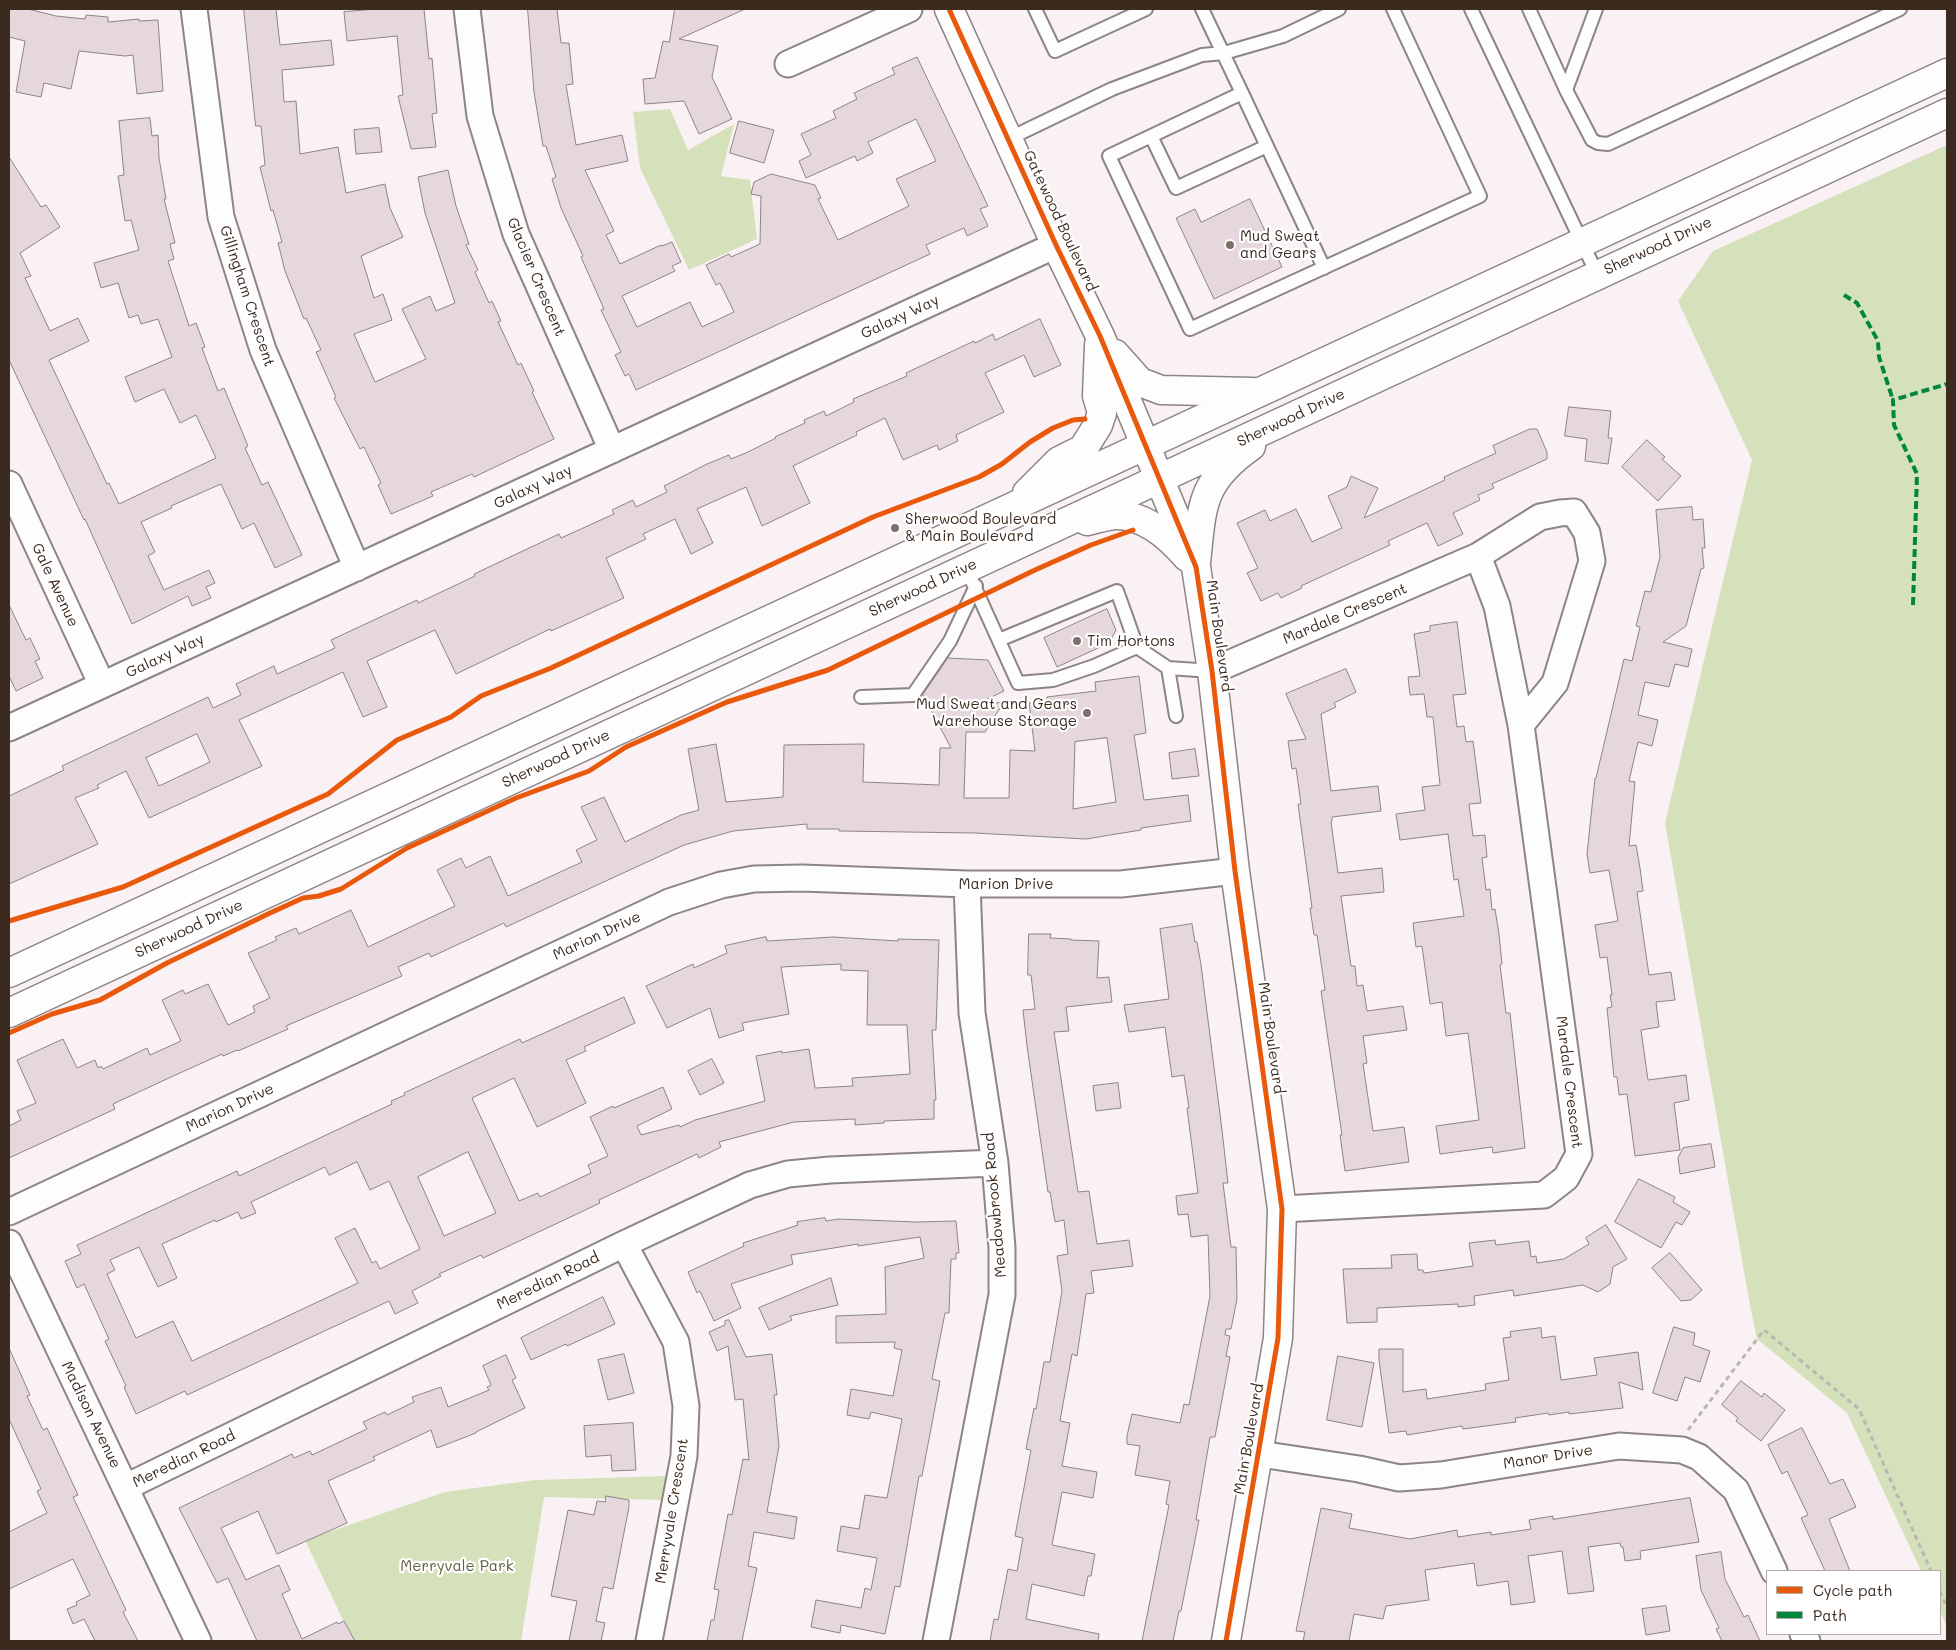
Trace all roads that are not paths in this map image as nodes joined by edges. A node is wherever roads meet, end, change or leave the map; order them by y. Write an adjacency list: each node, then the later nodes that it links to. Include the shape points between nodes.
1 (194, 9): 38 (street, Gillingham Crescent, via 221,217 263,350)
2 (468, 9): 31 (street, Glacier Crescent, via 480,116 516,234)
3 (909, 9): 15 (street)
4 (949, 9): 21 (main road, Gatewood Boulevard)
5 (1035, 9): 6 (lane, via 1055,51)
6 (1146, 9)
7 (1202, 9): 14 (lane)
8 (1340, 9): 14 (lane, via 1283,36)
9 (1393, 9): 25 (lane, via 1480,196)
10 (1472, 9): 23 (lane)
11 (1529, 9): 17 (lane)
12 (1596, 9): 17 (lane)
13 (1900, 9): 17 (lane, via 1608,144 1592,140)
14 (1224, 53): 18 (lane); 21 (lane, via 1202,55 1112,89)
15 (788, 64)
16 (1947, 72): 23 (main road)
17 (1566, 90)
18 (1242, 94): 20 (lane); 22 (lane)
19 (1947, 112): 26 (main road, Sherwood Drive)
20 (1151, 136): 22 (lane, via 1176,188); 25 (lane, via 1109,156 1190,329)
21 (1008, 139): 24 (main road, Gatewood Boulevard)
22 (1267, 146): 25 (lane)
23 (1582, 242): 26 (lane); 28 (main road)
24 (1056, 245): 27 (main road, Gatewood Boulevard); 31 (street, Galaxy Way)
25 (1324, 268)
26 (1597, 274): 29 (main road, Sherwood Drive)
27 (1100, 336): 28 (main road, via 1140,382 1161,390); 30 (main road, Gatewood Boulevard); 34 (main road, via 1097,396 1102,413 1098,425 1083,449 1058,461)
28 (1258, 392): 30 (main road)
29 (1291, 418): 32 (main road, Sherwood Drive); 37 (main road, via 1237,456 1213,482 1202,506)
30 (1146, 446): 32 (main road, Main Boulevard); 34 (main road)
31 (612, 450): 38 (street, Galaxy Way)
32 (1159, 479): 35 (main road, Sherwood Drive); 37 (main road, Main Boulevard)
33 (9, 484): 44 (street, Gale Avenue)
34 (1014, 506): 51 (main road)
35 (1056, 527): 37 (main road, via 1115,515 1138,519 1170,538); 39 (main road, Sherwood Drive)
36 (1478, 556): 43 (street, Mardale Crescent); 47 (street, Mardale Crescent, via 1496,606); 47 (street, Mardale Crescent, via 1540,517 1560,512 1574,512 1587,533 1592,561 1555,683)
37 (1196, 567): 43 (main road, Main Boulevard)
38 (357, 568): 44 (street, Galaxy Way)
39 (971, 577): 40 (lane); 45 (lane, via 950,641 913,694); 52 (main road, Sherwood Drive)
40 (1000, 640): 41 (lane, via 1018,683 1053,680); 41 (lane, via 1117,592)
41 (1137, 647): 42 (lane)
42 (1168, 668): 43 (lane); 46 (lane)
43 (1212, 671): 49 (main road, Main Boulevard)
44 (102, 685): 48 (street, Galaxy Way)
45 (861, 698)
46 (1176, 716)
47 (1521, 725): 54 (street, Mardale Crescent, via 1579,1154 1566,1178 1544,1195)
48 (9, 728)
49 (1235, 871): 50 (street, Marion Drive, via 1121,884); 54 (main road, Main Boulevard)
50 (966, 884): 53 (street, Meadowbrook Road, via 972,1013); 55 (street, Marion Drive, via 754,879 721,885 669,902)
51 (9, 973)
52 (9, 1013)
53 (995, 1162): 57 (street, Meredian Road, via 788,1174 750,1185); 63 (street, Meadowbrook Road, via 1002,1295)
54 (1282, 1209): 58 (main road, Main Boulevard, via 1278,1338)
55 (9, 1212)
56 (9, 1243): 59 (street, Madison Avenue)
57 (624, 1244): 59 (street, Meredian Road); 62 (street, Merryvale Crescent, via 676,1342 686,1406 684,1456)
58 (1260, 1454): 60 (street, Manor Drive, via 1399,1478 1441,1475 1619,1446 1682,1450 1699,1457 1736,1490); 64 (main road, Main Boulevard)
59 (126, 1487): 61 (street, Madison Avenue)
60 (1774, 1570)
61 (198, 1641)
62 (649, 1641)
63 (936, 1641)
64 (1226, 1641)

